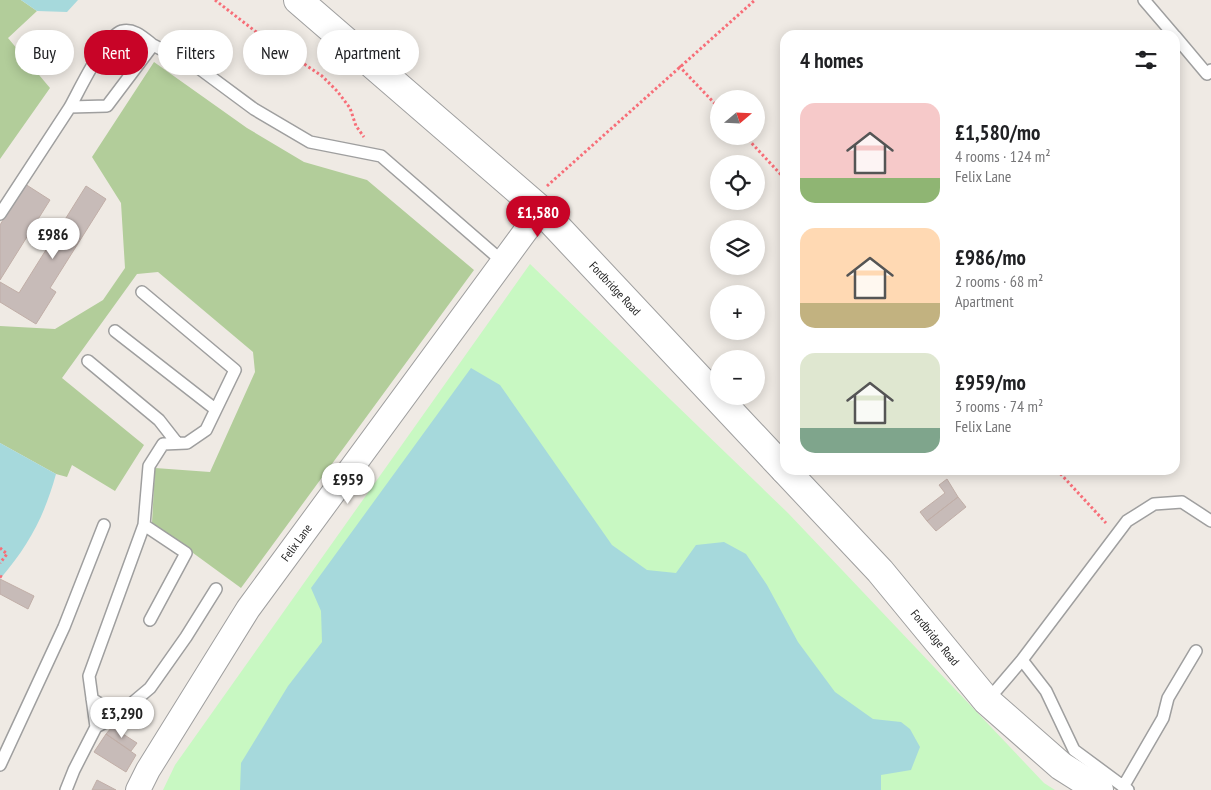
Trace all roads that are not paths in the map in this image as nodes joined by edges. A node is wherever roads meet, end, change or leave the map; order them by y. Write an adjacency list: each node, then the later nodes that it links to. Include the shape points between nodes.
1 (298, 0): 8 (street, Fordbridge Road)
2 (1144, 0): 3 (lane)
3 (1169, 30)
4 (1180, 43): 6 (lane, via 1207,74)
5 (153, 45): 7 (lane, via 107,106); 7 (lane, via 136,32 122,31 109,40); 10 (lane, via 200,69 254,109 310,142 381,156)
6 (1211, 70)
7 (70, 107): 9 (lane)
8 (537, 206): 10 (street, Felix Lane); 16 (street, Fordbridge Road)
9 (0, 214)
10 (502, 261): 32 (street, Felix Lane, via 248,609)
11 (142, 292): 14 (lane, via 235,370)
12 (115, 331): 14 (lane)
13 (88, 361): 15 (lane, via 159,420)
14 (215, 409): 15 (lane, via 206,430 187,443)
15 (177, 443): 20 (lane, via 163,444 149,466)
16 (780, 465)
17 (790, 475): 26 (street, Fordbridge Road, via 880,571)
18 (1211, 521): 24 (lane, via 1182,502 1154,504 1127,521)
19 (104, 525): 29 (lane, via 64,627)
20 (144, 525): 22 (lane, via 186,553); 25 (lane, via 89,676)
21 (216, 589): 27 (lane, via 150,688)
22 (150, 620)
23 (1196, 651): 30 (lane, via 1168,698 1163,718)
24 (1022, 660): 26 (lane); 30 (lane, via 1046,691 1074,750)
25 (92, 699): 27 (lane); 28 (lane)
26 (987, 701): 30 (street, Fordbridge Road, via 1061,766)
27 (118, 715): 28 (lane)
28 (96, 727): 31 (lane)
29 (0, 765)
30 (1117, 789)
31 (66, 790)
32 (138, 790)

